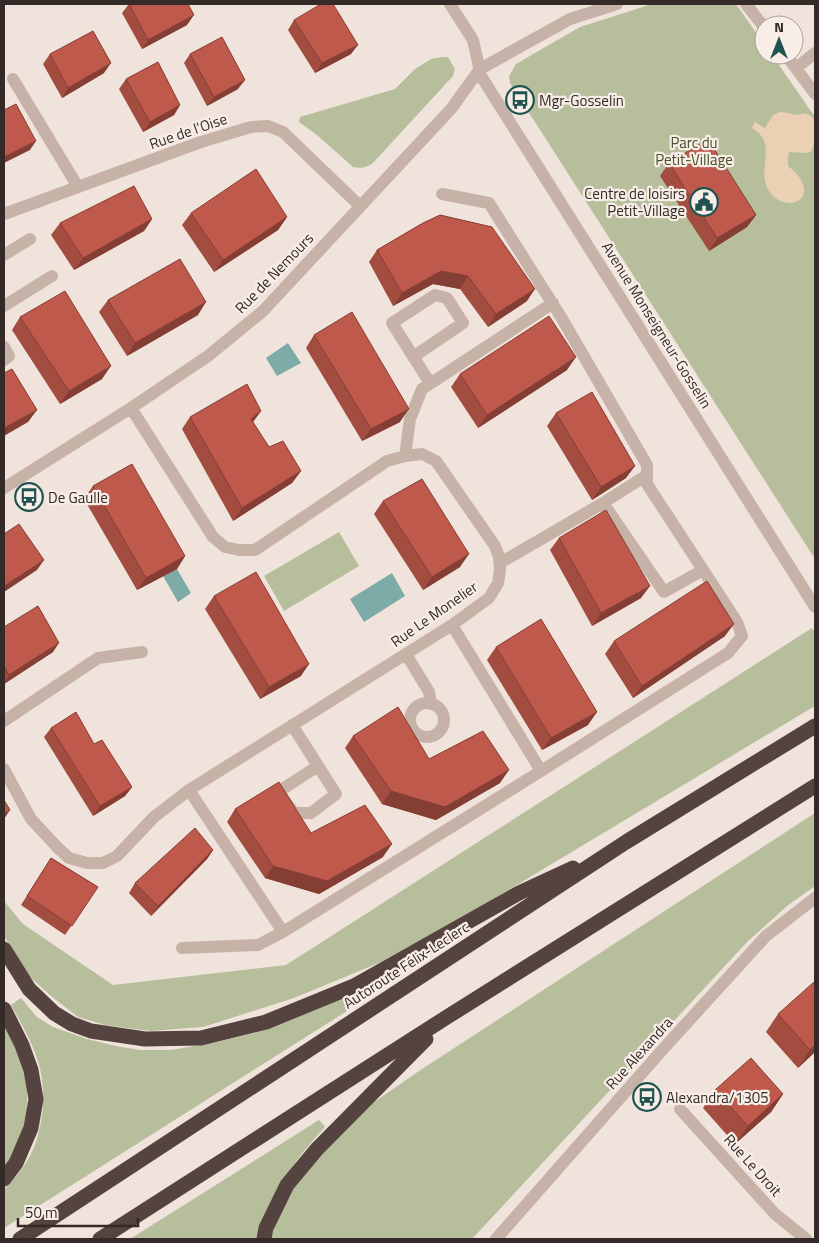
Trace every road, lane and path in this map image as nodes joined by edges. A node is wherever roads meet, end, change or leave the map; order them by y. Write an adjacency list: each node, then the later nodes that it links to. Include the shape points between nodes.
1 (450, 4): 8 (street, Avenue Monseigneur-Gosselin, via 473,40)
2 (617, 4): 8 (street, via 570,18)
3 (746, 4): 4 (street)
4 (755, 15)
5 (815, 53): 7 (street)
6 (794, 65): 7 (street)
7 (796, 68): 10 (street)
8 (480, 69): 13 (street, Rue de Nemours, via 451,110); 31 (street, Avenue Monseigneur-Gosselin, via 481,76)
9 (13, 79): 11 (street)
10 (815, 94)
11 (78, 187): 13 (street, Rue de l'Oise, via 201,142 251,127 268,126 283,132); 14 (street, Rue de l'Oise)
12 (442, 194): 18 (street, via 489,202)
13 (360, 206): 24 (street, Rue de Nemours, via 263,311 208,356)
14 (4, 214)
15 (30, 239): 16 (street)
16 (4, 255)
17 (52, 276): 19 (street)
18 (553, 303): 23 (street); 26 (street, via 646,465)
19 (4, 306)
20 (4, 347): 22 (street, via 9,356)
21 (413, 357): 21 (street, via 392,323 435,295 446,298 463,324); 23 (street)
22 (4, 360)
23 (430, 383): 25 (street, via 422,389 410,419)
24 (130, 408): 25 (street, via 213,537 225,547 239,550 255,550 386,461); 27 (street, Rue de Nemours)
25 (405, 456): 29 (street, via 422,454 436,461 495,546)
26 (647, 475): 28 (street); 30 (street, via 647,484)
27 (4, 488)
28 (603, 504): 29 (street); 30 (street, via 664,592)
29 (500, 563): 32 (street, Rue Le Monelier, via 498,583 489,598)
30 (703, 570): 41 (street, via 737,622 742,636 728,653)
31 (815, 607)
32 (452, 625): 34 (street, Rue Le Monelier); 41 (street)
33 (142, 652): 36 (street, via 98,658)
34 (406, 654): 35 (street, via 429,692); 37 (street, Rue Le Monelier)
35 (431, 704)
36 (4, 721)
37 (292, 726): 39 (street); 43 (street, Rue Le Monelier)
38 (813, 727): 44 (highway, Autoroute Félix-Leclerc)
39 (318, 766)
40 (4, 769): 43 (street, Rue Le Monelier, via 31,818 69,858 87,863 103,863 117,856 154,818)
41 (541, 771): 46 (street)
42 (815, 786): 50 (highway)
43 (189, 790): 46 (street)
44 (626, 842): 48 (highway, via 519,893 354,986 266,1022 201,1038 145,1039 91,1031 72,1024 54,1013 29,989); 53 (highway, Autoroute Félix-Leclerc)
45 (815, 898): 56 (street, Rue Alexandra, via 766,936)
46 (283, 932): 47 (street, via 258,945)
47 (182, 948)
48 (4, 950)
49 (4, 1009): 52 (highway, via 22,1045 36,1099 30,1128 16,1163)
50 (447, 1017): 54 (highway); 55 (highway, via 317,1149 287,1186 266,1228)
51 (680, 1109): 57 (street, Rue Le Droit, via 775,1214)
52 (4, 1179)
53 (20, 1239)
54 (100, 1239)
55 (264, 1239)
56 (496, 1239)
57 (806, 1239)

